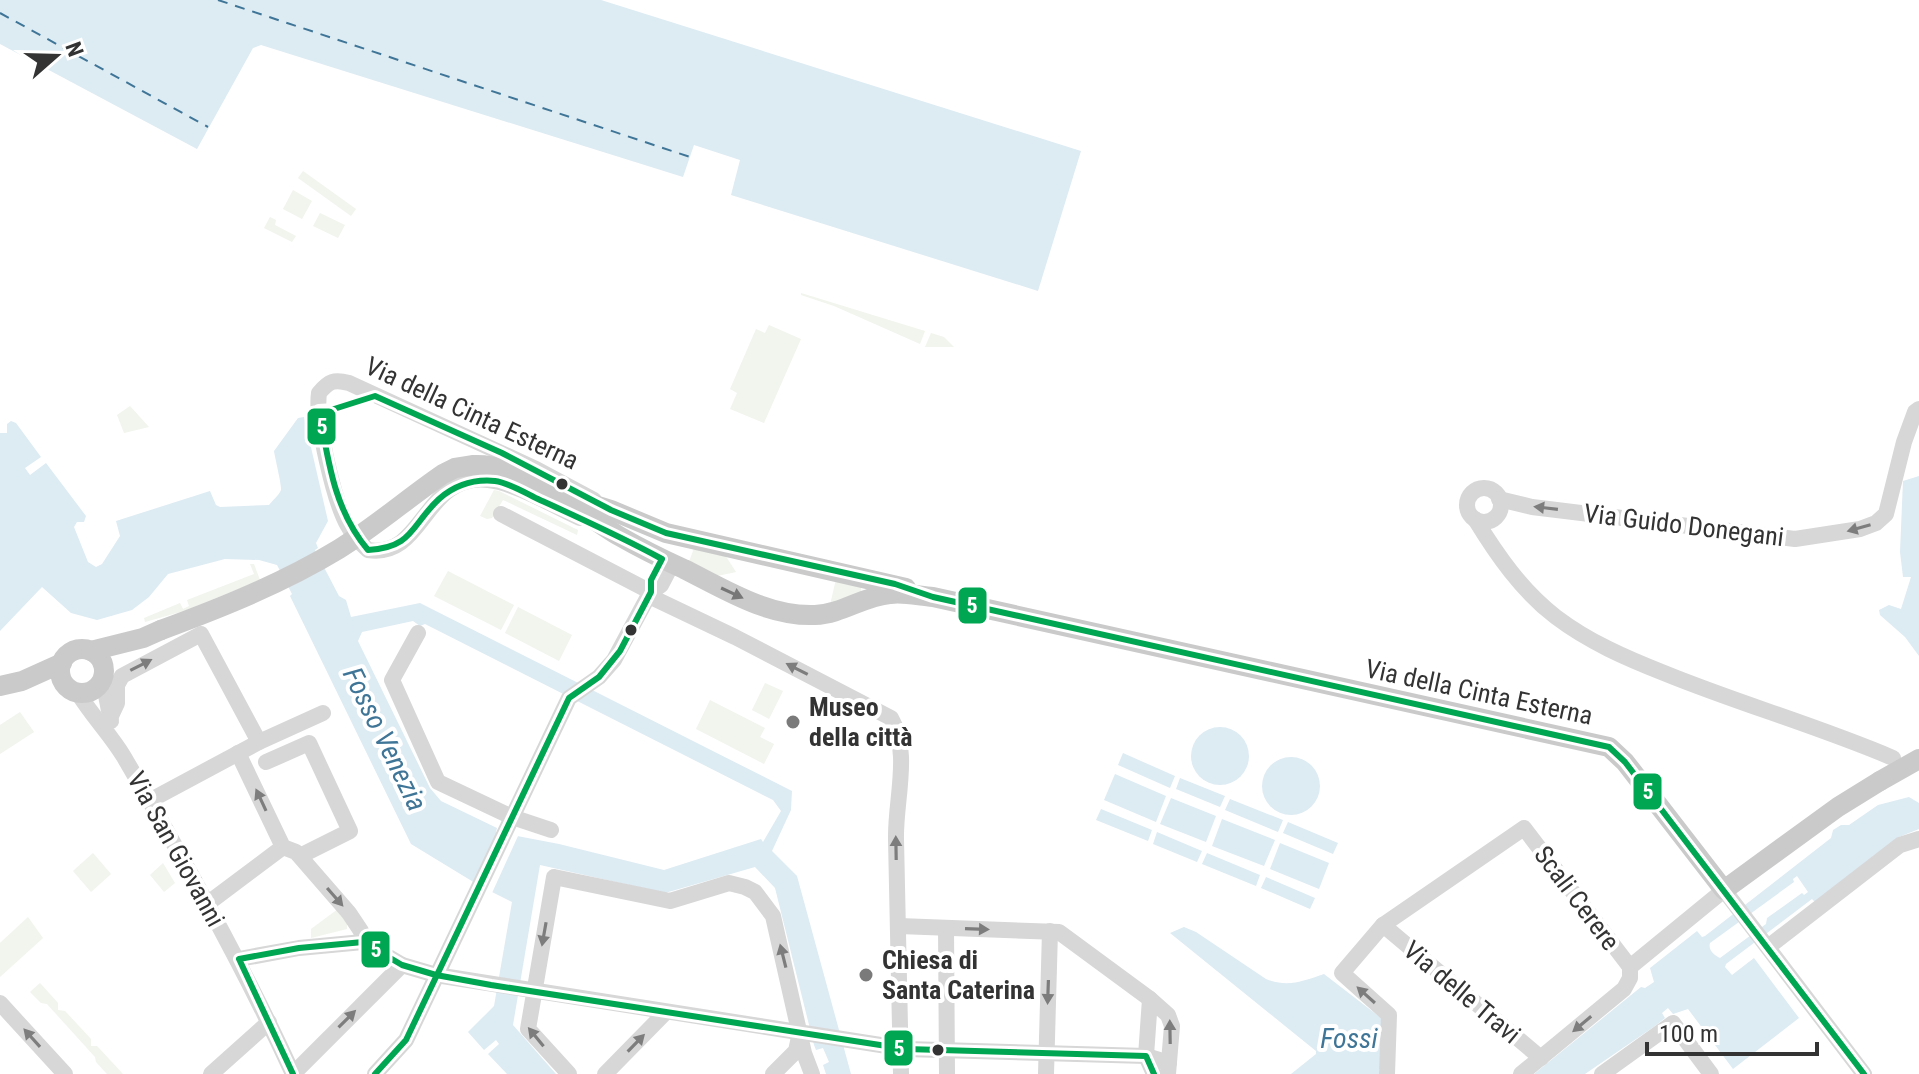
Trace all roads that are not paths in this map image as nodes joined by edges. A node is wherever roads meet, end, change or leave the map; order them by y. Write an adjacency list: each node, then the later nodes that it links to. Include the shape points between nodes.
1 (1919, 409): 2 (street)
2 (1911, 440): 4 (street, Via Guido Donegani, one-way to 4, via 1886,514 1871,525 1841,533 1795,539)
3 (546, 489): 5 (main road, Via della Cinta Esterna); 9 (main road, Via della Cinta Esterna); 18 (main road, Via della Cinta Esterna, bridge, via 501,468 455,468 364,533 287,578 152,634)
4 (1499, 499): 7 (street); 8 (street, via 1487,488 1471,493 1468,509)
5 (611, 510): 9 (street, Via della Cinta Esterna, via 536,469 349,383 337,379 319,393 334,486 346,524 368,550 380,552 402,542 446,491 485,479); 12 (main road, Via della Cinta Esterna, via 666,533)
6 (501, 514): 13 (street)
7 (1495, 517): 8 (street); 10 (street)
8 (1475, 519): 10 (street)
9 (618, 535): 11 (main road, Via della Cinta Esterna)
10 (1497, 552): 27 (street, via 1546,609 1594,642 1731,700)
11 (667, 561): 13 (street, via 651,580); 15 (main road, Via della Cinta Esterna, one-way to 15, via 735,596 791,614 828,614)
12 (863, 577): 14 (main road, Via della Cinta Esterna); 15 (street, via 868,586)
13 (650, 594): 31 (street, via 614,660 569,698); 39 (street, one-way to 13, via 900,758 898,730 891,718)
14 (933, 597): 15 (main road, Via della Cinta Esterna, via 889,594); 36 (main road, Via della Cinta Esterna, via 1609,747)
15 (863, 603)
16 (418, 633): 31 (street, via 392,680 438,782)
17 (62, 663): 18 (main road, via 74,651); 19 (main road); 21 (main road, via 61,676)
18 (99, 666): 21 (main road, via 95,690); 23 (street, Via San Giovanni)
19 (22, 681): 20 (main road); 21 (main road)
20 (0, 686)
21 (72, 690): 25 (street, Via San Giovanni)
22 (323, 713): 24 (street)
23 (110, 718): 24 (street, one-way to 24, via 124,674 201,634); 25 (street, Via San Giovanni)
24 (259, 742): 26 (street)
25 (122, 753): 30 (street, Via San Giovanni)
26 (238, 753): 30 (street); 34 (street, one-way to 26)
27 (1893, 758)
28 (1919, 759): 36 (main road, bridge, via 1838,807)
29 (266, 762): 35 (street, via 309,743 350,831)
30 (149, 801): 37 (street, Via San Giovanni)
31 (509, 824): 32 (street); 47 (street)
32 (551, 830)
33 (1919, 839): 43 (street, via 1900,845)
34 (283, 847): 35 (street); 37 (street)
35 (300, 856): 42 (street, one-way to 42, via 349,913)
36 (1730, 897): 43 (street, Via della Cinta Esterna); 46 (street)
37 (207, 904): 44 (street, Via San Giovanni)
38 (1383, 925): 46 (street, Scali Cerere, via 1524,828); 58 (street, Via delle Travi); 73 (street, one-way to 38, via 1389,1015 1342,973)
39 (899, 926): 40 (street); 54 (street)
40 (946, 928): 41 (street, one-way to 41); 55 (street)
41 (1050, 931): 49 (street, via 1059,932); 56 (street, one-way to 56)
42 (363, 942): 44 (street); 45 (street)
43 (1768, 947): 60 (street, Via della Cinta Esterna)
44 (239, 959): 52 (street, Via San Giovanni)
45 (402, 965): 47 (street); 63 (street, one-way to 45)
46 (1630, 967): 58 (street, one-way to 58, via 1624,989)
47 (436, 975): 48 (street); 64 (street, via 406,1040)
48 (528, 990): 51 (street); 53 (street, one-way to 48, via 773,916 750,889 729,883 670,901 554,877); 65 (street, one-way to 48, via 528,1029)
49 (1150, 999): 57 (street); 59 (street, one-way to 49, via 1171,1020)
50 (0, 1003): 61 (street, one-way to 50)
51 (666, 1012): 53 (street); 66 (street, one-way to 51)
52 (269, 1022): 62 (street); 63 (street, Via San Giovanni)
53 (806, 1033): 54 (street); 67 (street); 68 (street, via 804,1053)
54 (901, 1048): 55 (street); 69 (street)
55 (947, 1051): 56 (street); 70 (street)
56 (1047, 1054): 57 (street); 71 (street)
57 (1146, 1056): 59 (street); 72 (street)
58 (1541, 1058): 74 (street)
59 (1168, 1068)
60 (1857, 1071)
61 (65, 1074)
62 (211, 1074)
63 (293, 1074)
64 (375, 1074)
65 (569, 1074)
66 (605, 1074)
67 (773, 1074)
68 (812, 1074)
69 (901, 1074)
70 (947, 1074)
71 (1046, 1074)
72 (1154, 1074)
73 (1387, 1074)
74 (1521, 1074)
75 (1602, 1074): 76 (street, via 1673,1023)
76 (1711, 1074)

